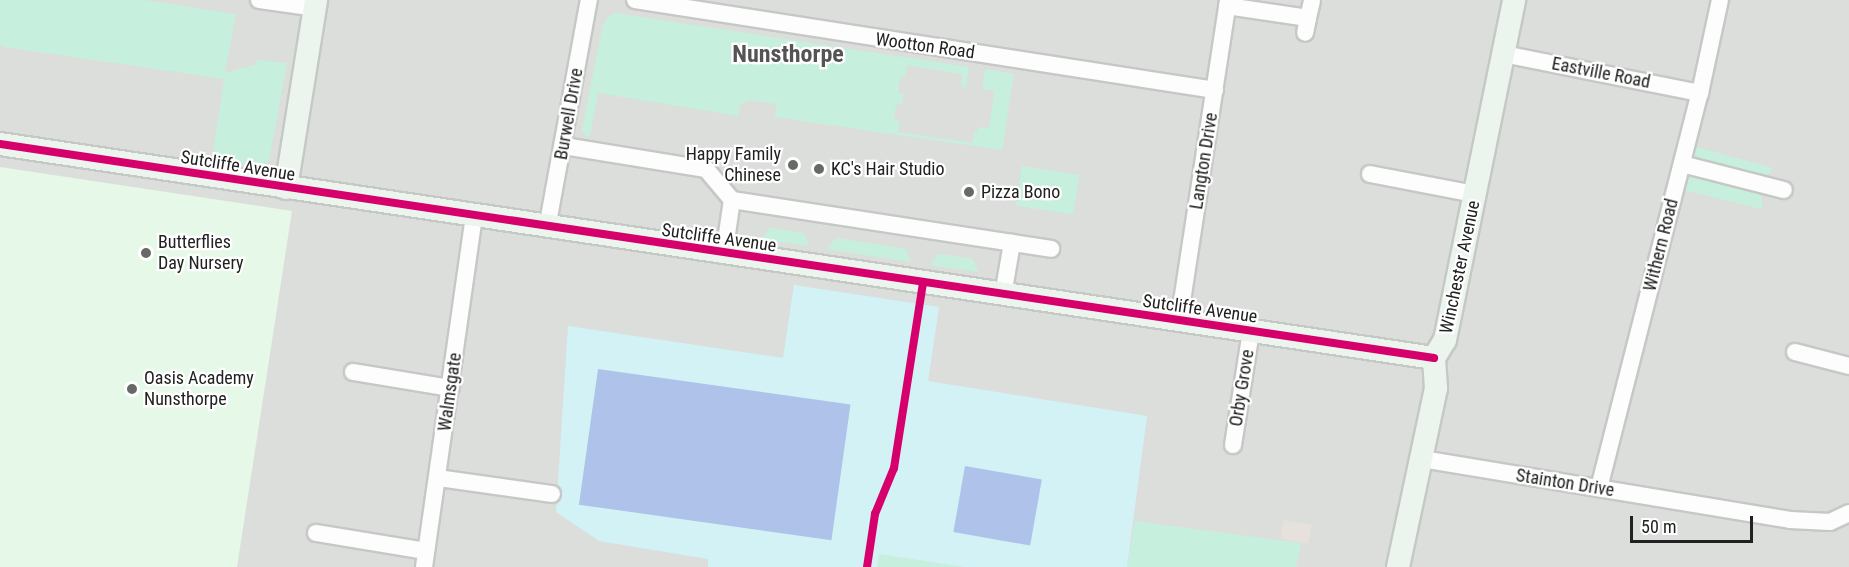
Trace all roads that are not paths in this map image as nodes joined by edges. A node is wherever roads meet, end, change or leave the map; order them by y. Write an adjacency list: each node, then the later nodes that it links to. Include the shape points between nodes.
1 (259, 0): 8 (street)
2 (589, 0): 13 (street, Burwell Drive)
3 (635, 0): 10 (street, Wootton Road)
4 (1311, 0): 7 (street, via 1307,26)
5 (1514, 0): 9 (street, Winchester Avenue)
6 (1720, 0): 11 (street, Withern Road)
7 (1227, 3): 10 (street, Langton Drive)
8 (315, 4): 16 (street)
9 (1503, 54): 11 (street, Eastville Road); 18 (street, Winchester Avenue)
10 (1215, 90): 26 (street, Langton Drive)
11 (1700, 93): 14 (street, Withern Road)
12 (0, 144): 16 (street, Sutcliffe Avenue)
13 (564, 146): 19 (street, via 705,169); 21 (street, Burwell Drive)
14 (1682, 164): 17 (street); 36 (street, Withern Road)
15 (1370, 174): 18 (street)
16 (286, 188): 20 (street, Sutcliffe Avenue)
17 (1784, 190)
18 (1475, 194): 29 (street, Winchester Avenue, via 1445,340)
19 (732, 200): 22 (street); 24 (street)
20 (474, 217): 21 (street, Sutcliffe Avenue); 32 (street, Walmsgate)
21 (547, 228): 24 (street, Sutcliffe Avenue)
22 (1012, 243): 23 (street); 25 (street)
23 (1051, 249)
24 (724, 254): 25 (street, Sutcliffe Avenue)
25 (1003, 295): 26 (street, Sutcliffe Avenue)
26 (1179, 321): 27 (street, Sutcliffe Avenue)
27 (1251, 331): 29 (street, Sutcliffe Avenue); 33 (street, Orby Grove)
28 (1795, 352): 30 (street)
29 (1434, 358): 34 (street, Winchester Avenue, via 1436,388)
30 (1849, 366)
31 (353, 372): 32 (street)
32 (452, 388): 35 (street, Walmsgate)
33 (1233, 445)
34 (1422, 459): 36 (street, Stainton Drive); 41 (street, Winchester Avenue)
35 (438, 478): 37 (street); 40 (street, Walmsgate)
36 (1599, 488): 38 (street, Stainton Drive, via 1790,520 1830,522)
37 (552, 494)
38 (1849, 513)
39 (316, 533): 40 (street)
40 (425, 559)
41 (1398, 567)

